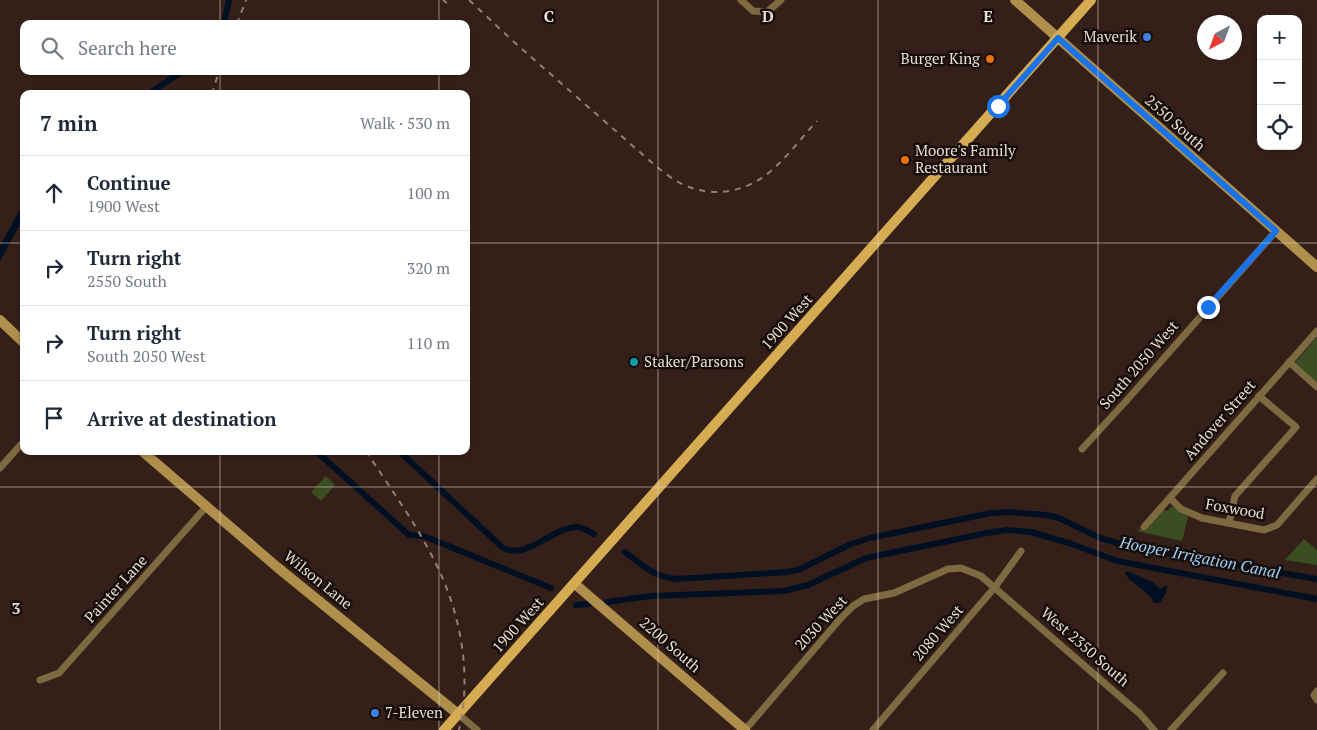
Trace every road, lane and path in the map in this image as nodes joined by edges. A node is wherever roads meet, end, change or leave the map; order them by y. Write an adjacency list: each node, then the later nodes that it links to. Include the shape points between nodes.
1 (741, 0): 2 (street, via 753,11 767,12)
2 (781, 0)
3 (1015, 0): 5 (street, 2550 South)
4 (1092, 0): 5 (main road, 1900 West)
5 (1058, 38): 6 (street, 2550 South); 24 (main road, 1900 West)
6 (1276, 231): 7 (street, 2550 South); 15 (street, South 2050 West)
7 (1317, 267)
8 (0, 320): 10 (street)
9 (1317, 330): 11 (street, Andover Street)
10 (20, 338)
11 (1289, 362): 12 (street); 13 (street, Andover Street)
12 (1317, 387)
13 (1260, 396): 19 (street, Andover Street); 21 (street, via 1296,427 1236,496)
14 (20, 446): 17 (street)
15 (1082, 449)
16 (147, 455): 20 (street, Wilson Lane)
17 (0, 468)
18 (1317, 478): 21 (street, Foxwood, via 1277,525 1264,530)
19 (1170, 498): 21 (street, Foxwood, via 1190,514); 22 (street, Andover Street)
20 (206, 507): 27 (street, Painter Lane, via 59,673); 28 (street, Wilson Lane)
21 (1229, 524)
22 (1144, 527)
23 (1021, 551): 25 (street, 2080 West)
24 (575, 584): 28 (main road, 1900 West); 31 (street, 2200 South)
25 (995, 588): 31 (street, 2030 West, via 981,576 962,568 948,569 894,593 864,599 840,619); 32 (street, 2080 West); 33 (street, West 2350 South, via 1140,714)
26 (1222, 673): 34 (street)
27 (40, 680)
28 (458, 714): 29 (main road, 1900 West); 30 (street, Wilson Lane)
29 (444, 730)
30 (477, 730)
31 (745, 730)
32 (873, 730)
33 (1154, 730)
34 (1171, 730)

